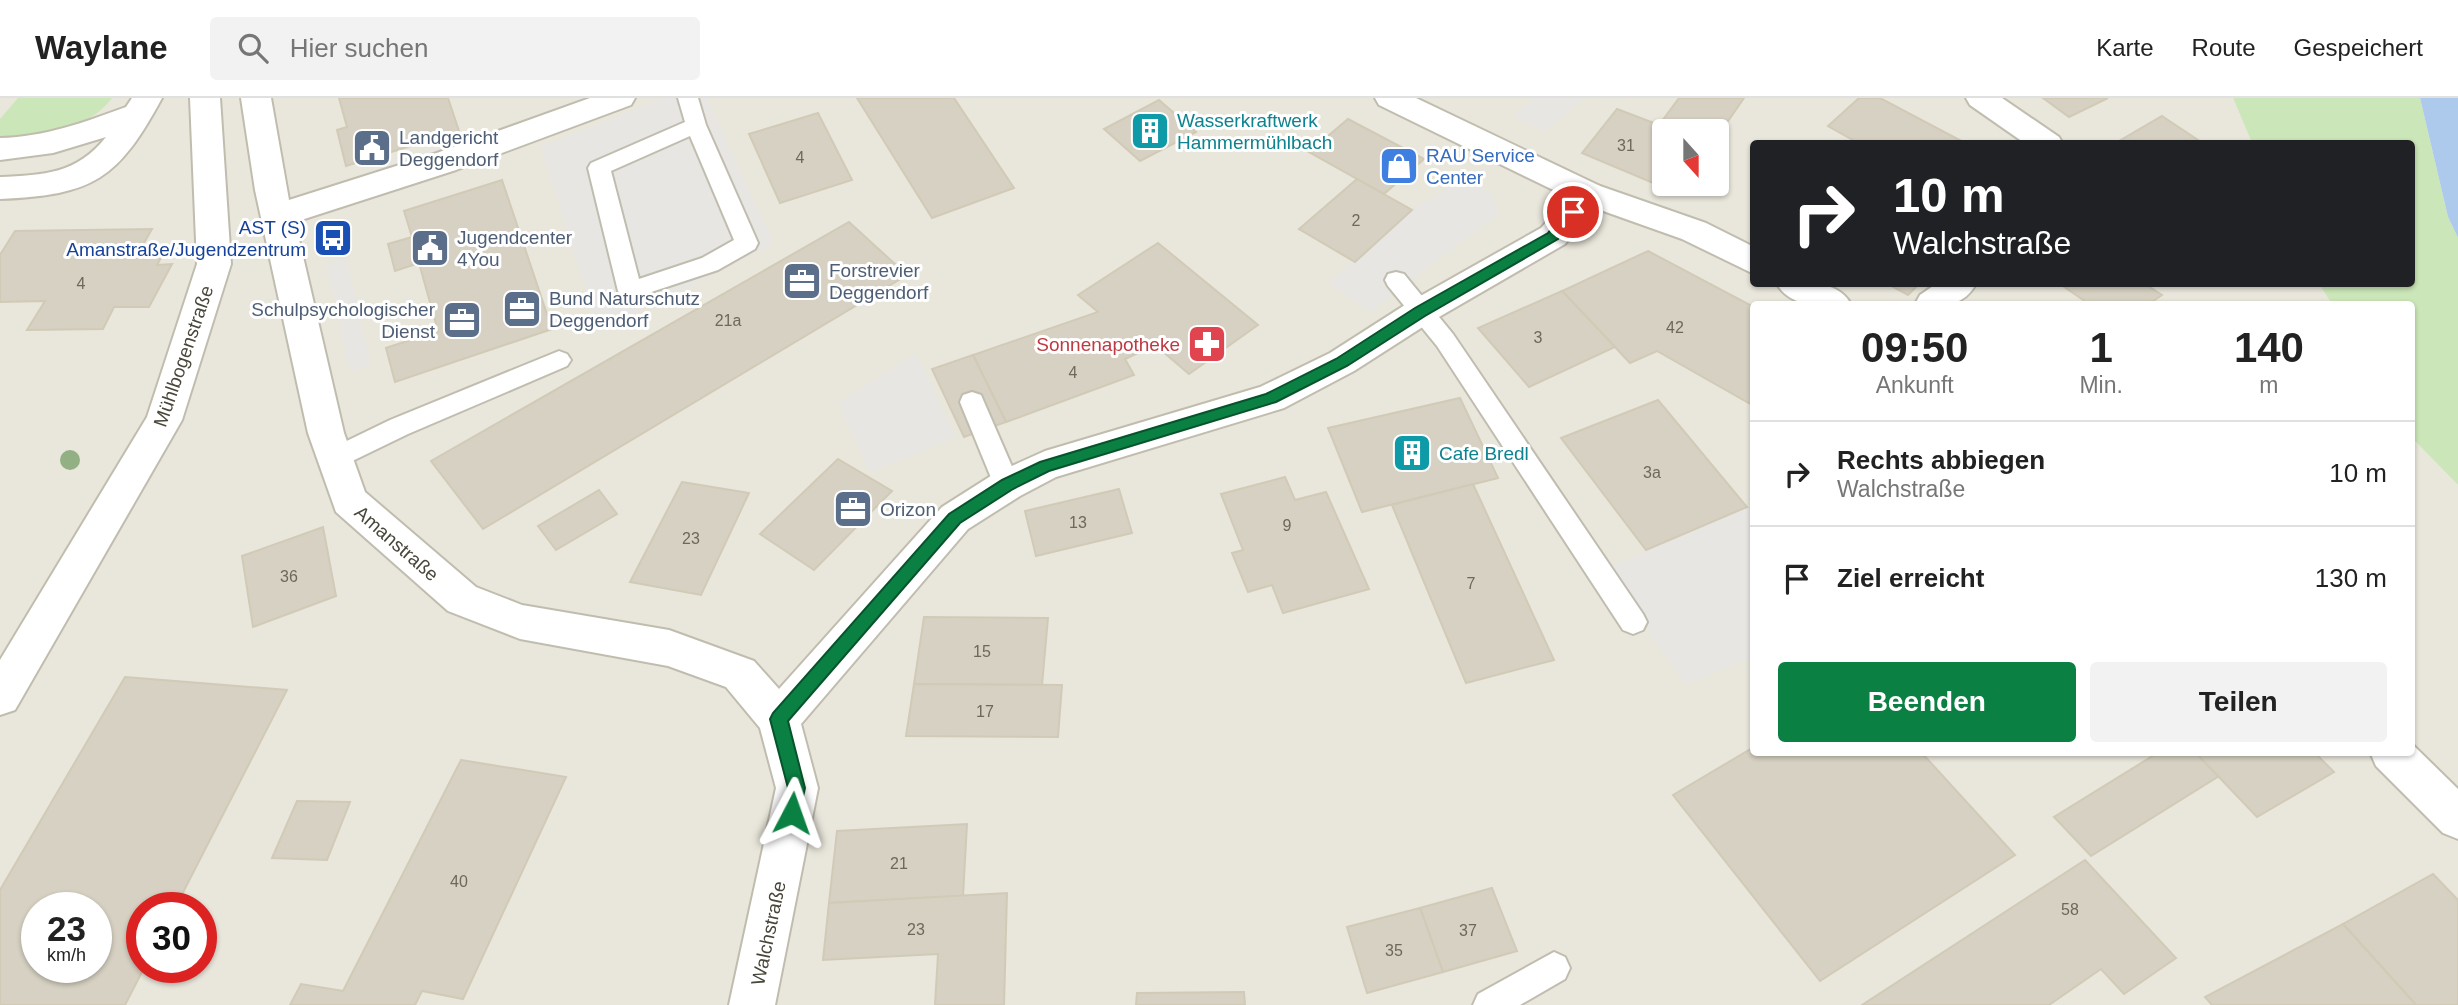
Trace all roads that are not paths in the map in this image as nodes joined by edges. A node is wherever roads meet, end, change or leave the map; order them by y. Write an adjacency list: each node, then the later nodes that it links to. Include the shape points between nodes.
1 (205, 98): 26 (street, Mühlbogenstraße, via 214,264 164,420)
2 (256, 98): 13 (street, Amanstraße)
3 (620, 98): 13 (street, via 445,162)
4 (688, 98): 8 (lane)
5 (1390, 98): 12 (street)
6 (1981, 98): 9 (street)
7 (143, 106): 10 (street, via 77,135); 11 (street, via 119,144 87,173 30,187)
8 (696, 125): 8 (lane, via 747,243 710,264 629,291 599,168)
9 (2042, 140)
10 (0, 149)
11 (0, 188)
12 (1589, 194): 14 (street, via 1694,231); 20 (street, via 1553,236)
13 (276, 216): 23 (street, Amanstraße)
14 (1750, 260)
15 (1396, 279): 20 (lane)
16 (1800, 287): 18 (street)
17 (1955, 287): 19 (street)
18 (1827, 301)
19 (1936, 301)
20 (1420, 312): 24 (street, via 1342,362 1271,398 1045,466); 25 (lane, via 1445,340)
21 (559, 360): 23 (lane)
22 (972, 402): 24 (lane)
23 (333, 459): 27 (street, Amanstraße, via 349,501 462,599 520,622 669,648 740,674)
24 (1007, 485): 27 (street, via 955,518)
25 (1633, 622)
26 (0, 697)
27 (779, 719): 31 (street, Walchstraße, via 797,788)
28 (2395, 756): 29 (street)
29 (2458, 819)
30 (1554, 968): 32 (lane)
31 (752, 1005)
32 (1489, 1005)

